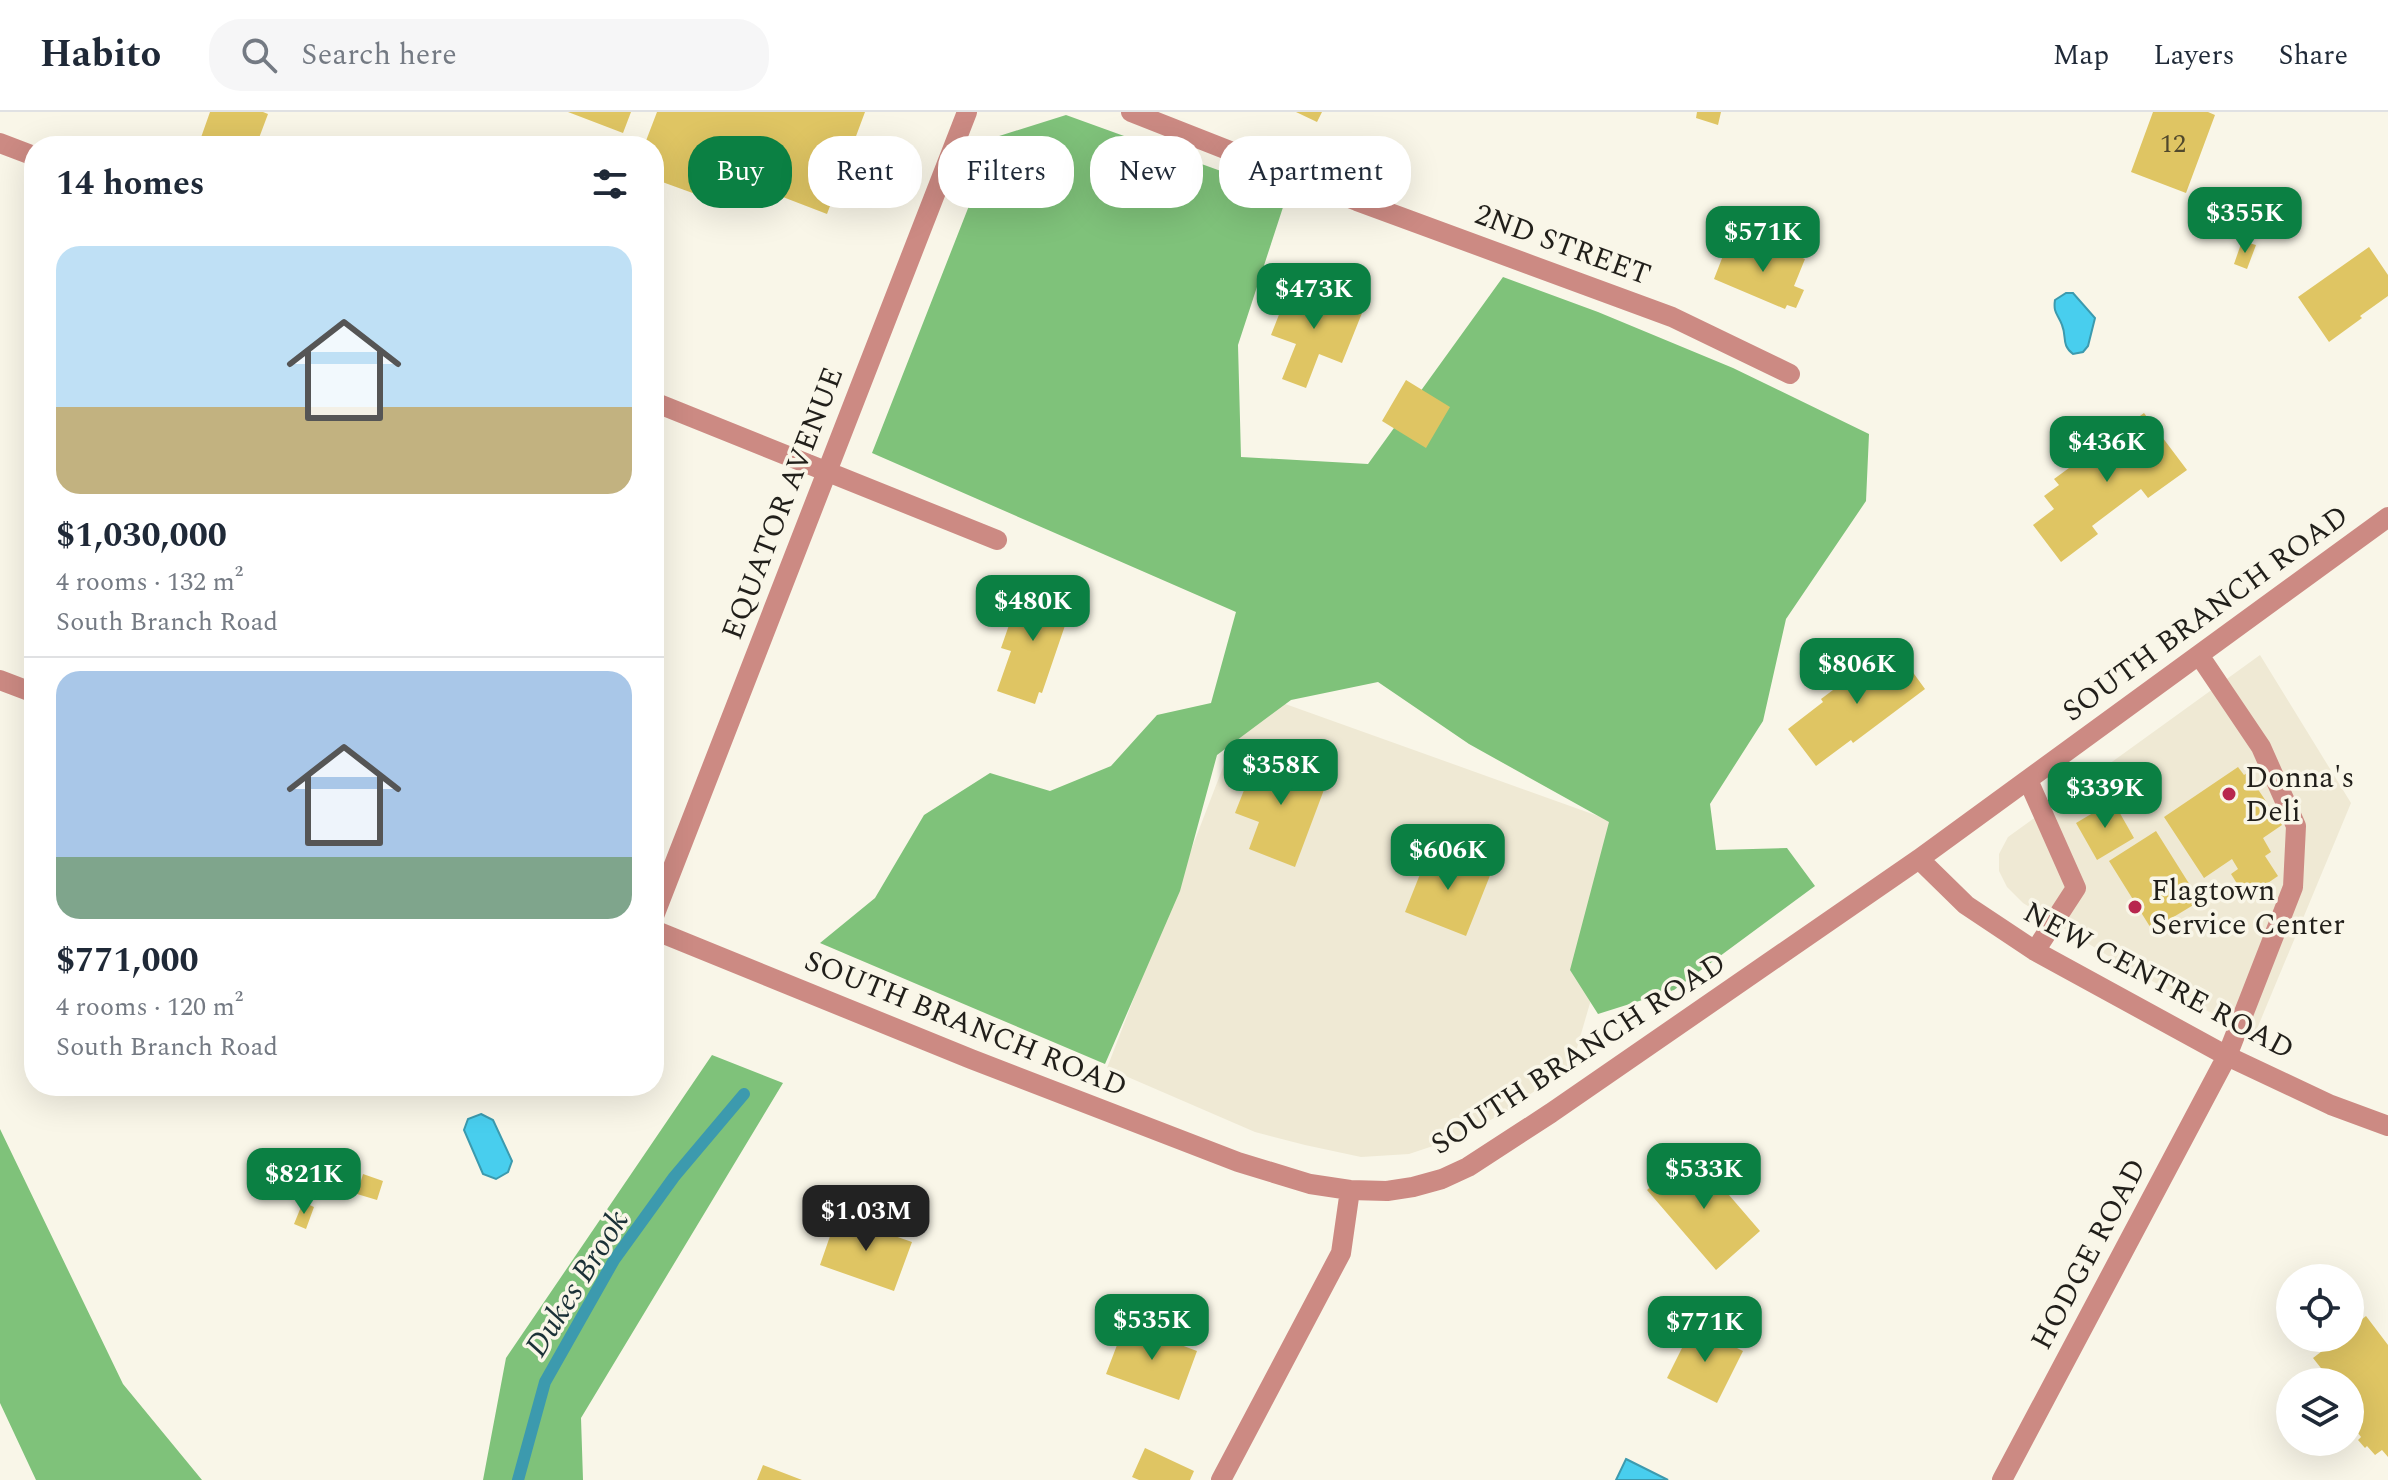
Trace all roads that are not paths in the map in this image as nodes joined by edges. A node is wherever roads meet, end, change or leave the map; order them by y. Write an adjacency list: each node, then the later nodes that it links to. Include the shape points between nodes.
1 (967, 112): 7 (street, EQUATOR AVENUE)
2 (1131, 112): 5 (street, 2ND STREET, via 1672,317)
3 (0, 143): 4 (street)
4 (24, 152)
5 (1790, 374)
6 (664, 406): 7 (street)
7 (827, 471): 9 (street); 15 (street, EQUATOR AVENUE)
8 (2388, 517): 10 (street, SOUTH BRANCH ROAD)
9 (997, 540)
10 (2199, 655): 13 (street, SOUTH BRANCH ROAD); 18 (street, HODGE ROAD, via 2261,747 2296,826 2293,887)
11 (0, 680): 12 (street)
12 (24, 689)
13 (2028, 780): 14 (street, SOUTH BRANCH ROAD); 17 (street, via 2076,888)
14 (1919, 859): 17 (street, NEW CENTRE ROAD, via 1966,905); 20 (street, SOUTH BRANCH ROAD, via 1468,1167 1413,1187)
15 (664, 890)
16 (664, 934): 20 (street, SOUTH BRANCH ROAD, via 1238,1162)
17 (2035, 951): 18 (street, NEW CENTRE ROAD)
18 (2227, 1056): 19 (street, NEW CENTRE ROAD); 22 (street, HODGE ROAD)
19 (2388, 1126)
20 (1350, 1190): 21 (street, via 1341,1253)
21 (1221, 1480)
22 (2002, 1480)

